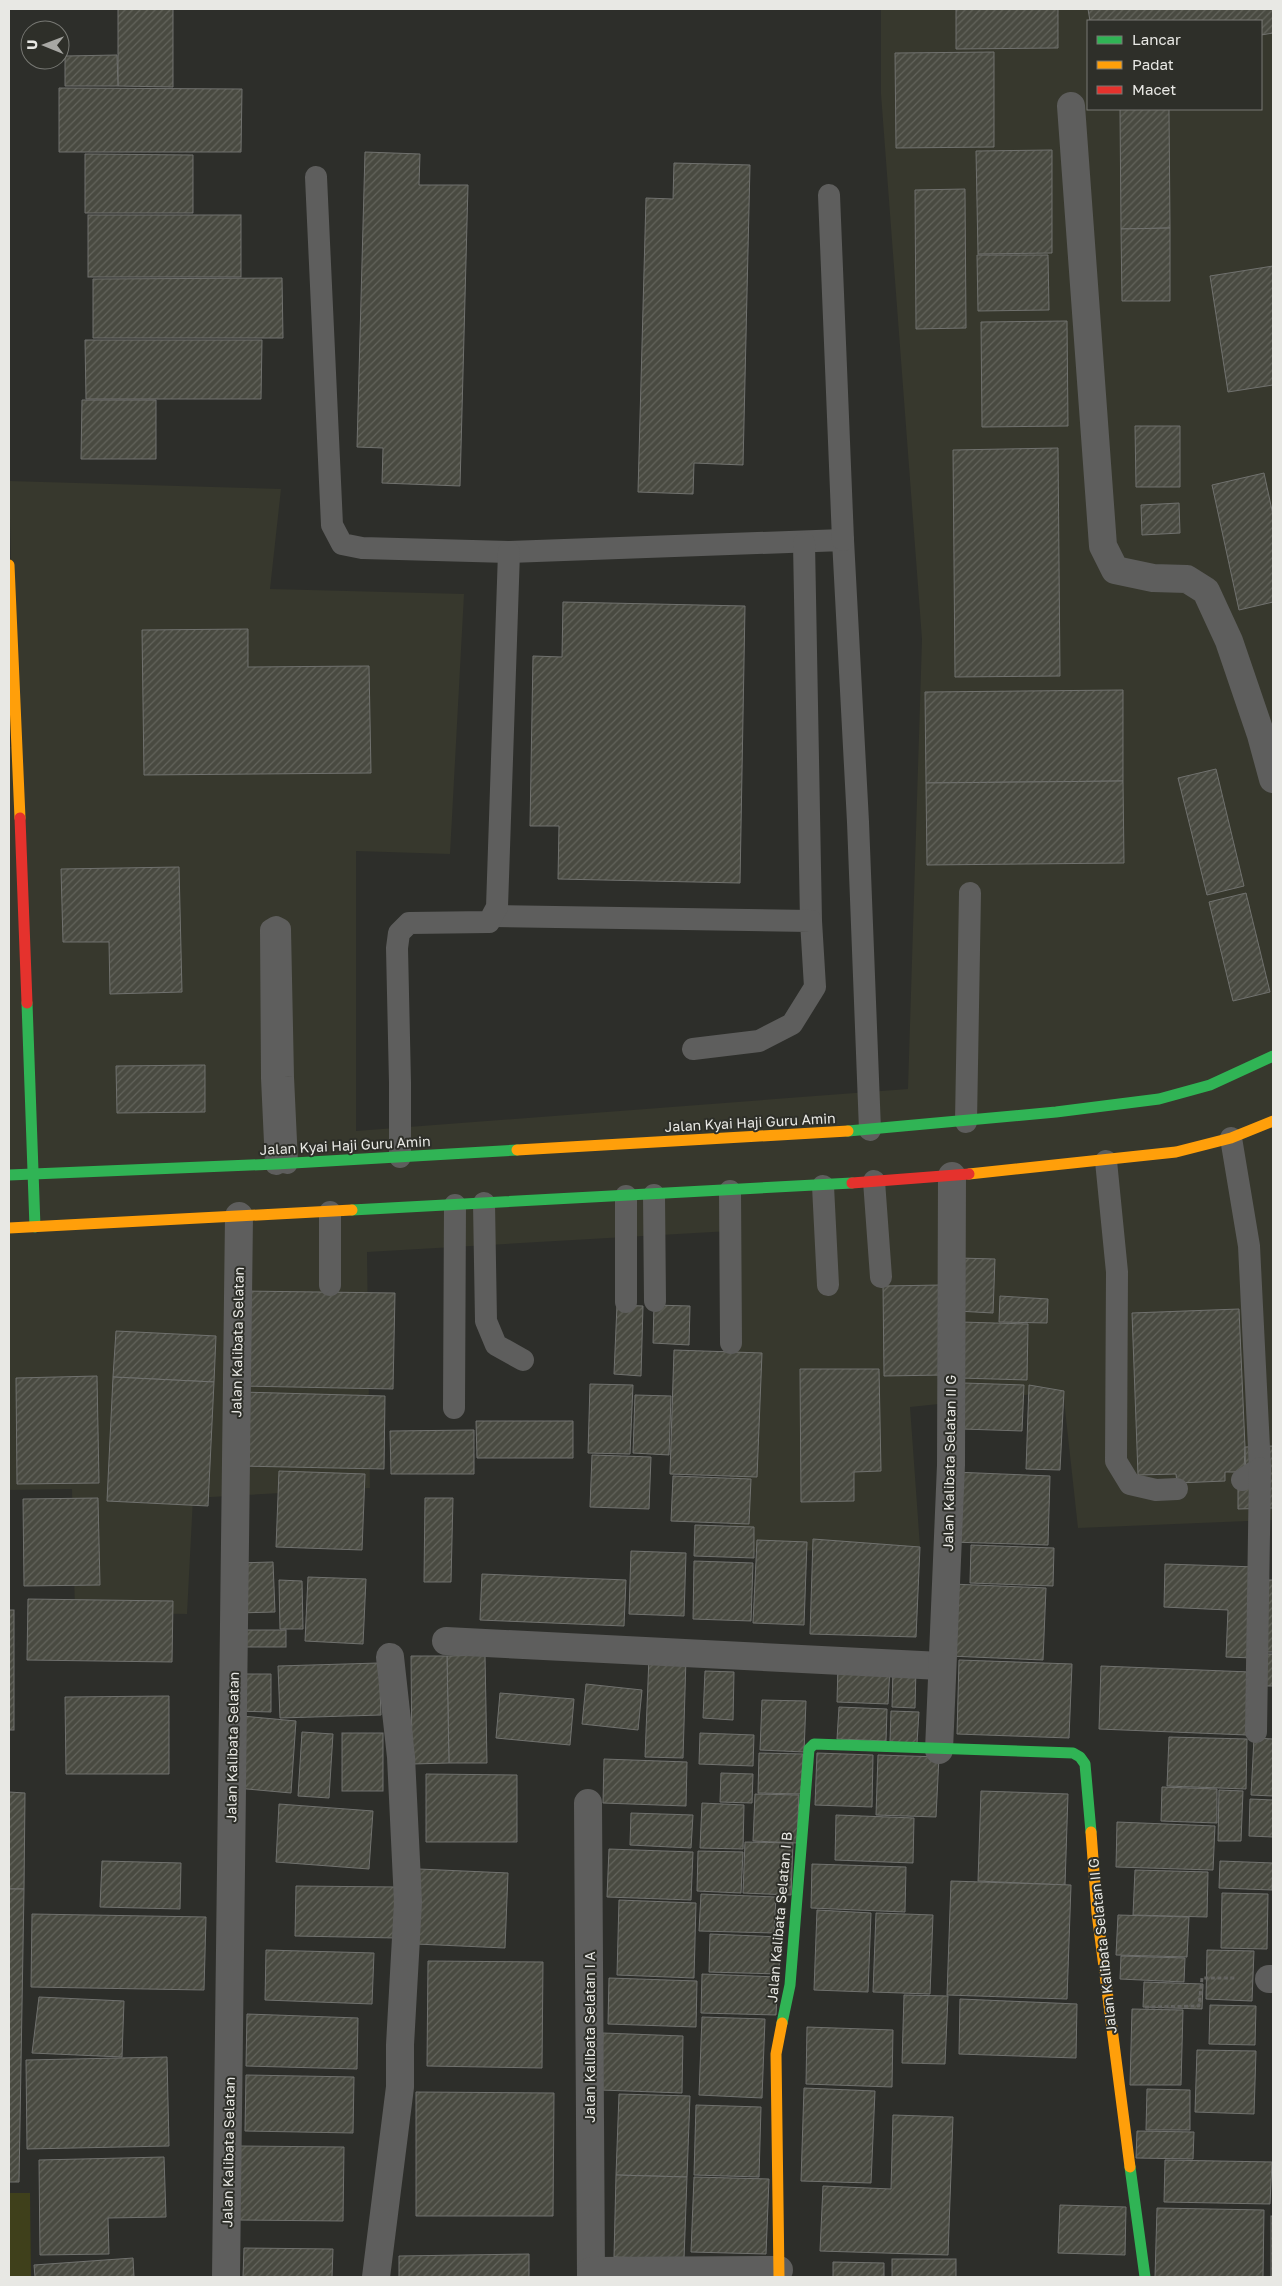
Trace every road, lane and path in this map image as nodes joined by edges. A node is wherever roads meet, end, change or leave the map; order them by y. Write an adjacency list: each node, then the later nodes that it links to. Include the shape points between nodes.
1 (1071, 106): 9 (street, via 1103,546 1115,570 1153,578 1187,579 1206,591 1229,641)
2 (316, 177): 6 (lane, via 332,525 342,544 362,548)
3 (829, 195): 4 (lane)
4 (844, 540): 5 (lane); 17 (lane)
5 (804, 543): 6 (lane); 12 (lane)
6 (509, 552): 11 (lane, via 497,907)
7 (9, 565): 8 (main road)
8 (13, 755): 22 (main road)
9 (1273, 779)
10 (970, 893): 16 (lane)
11 (493, 916): 12 (lane); 19 (lane, via 489,922 409,924 399,933)
12 (811, 921): 13 (lane, via 815,988 792,1024 759,1041)
13 (693, 1049)
14 (1273, 1056): 16 (main road, Jalan Kyai Haji Guru Amin, via 1210,1085 1159,1099)
15 (1273, 1121): 18 (main road)
16 (966, 1122): 17 (main road, Jalan Kyai Haji Guru Amin)
17 (870, 1130): 19 (main road, Jalan Kyai Haji Guru Amin)
18 (1231, 1138): 20 (main road, via 1176,1152); 48 (lane, via 1248,1246)
19 (400, 1156): 21 (main road, Jalan Kyai Haji Guru Amin)
20 (1106, 1161): 29 (main road); 44 (lane, via 1117,1272 1116,1460 1130,1484 1156,1490)
21 (282, 1163): 21 (lane, via 272,1078 271,930 276,926 280,929); 22 (main road, Jalan Kyai Haji Guru Amin)
22 (33, 1174): 23 (main road, Jalan Kyai Haji Guru Amin); 34 (main road)
23 (9, 1176)
24 (823, 1186): 25 (main road); 26 (main road); 38 (lane)
25 (875, 1190): 29 (main road); 37 (lane)
26 (730, 1191): 27 (main road); 41 (lane)
27 (654, 1195): 28 (main road); 39 (lane)
28 (626, 1196): 30 (main road); 40 (lane)
29 (952, 1199): 47 (street, Jalan Kalibata Selatan II G, via 951,1465)
30 (484, 1203): 31 (main road); 42 (lane, via 486,1321 496,1345)
31 (455, 1205): 33 (main road); 43 (lane)
32 (239, 1216): 33 (main road); 34 (main road); 56 (street, Jalan Kalibata Selatan)
33 (330, 1222): 36 (lane)
34 (35, 1227): 35 (main road)
35 (9, 1228)
36 (331, 1276)
37 (881, 1278)
38 (828, 1285)
39 (654, 1296)
40 (626, 1298)
41 (731, 1343)
42 (523, 1360)
43 (454, 1408)
44 (1177, 1489)
45 (446, 1641): 47 (street)
46 (390, 1657): 57 (street, via 401,1757 408,1902 400,2087)
47 (941, 1666): 50 (street, Jalan Kalibata Selatan II G)
48 (1256, 1732)
49 (811, 1746): 50 (main road, Jalan Kalibata Selatan II G); 55 (main road, Jalan Kalibata Selatan I B, via 790,1985 776,2054)
50 (939, 1750): 53 (main road, Jalan Kalibata Selatan II G, via 1073,1753 1085,1764)
51 (588, 1802): 54 (street, Jalan Kalibata Selatan I A)
52 (1271, 1979): 53 (path, via 1204,1977 1199,2006)
53 (1108, 2008): 58 (main road, Jalan Kalibata Selatan II G)
54 (591, 2274): 55 (street)
55 (779, 2274)
56 (226, 2277)
57 (376, 2277)
58 (1145, 2277)

